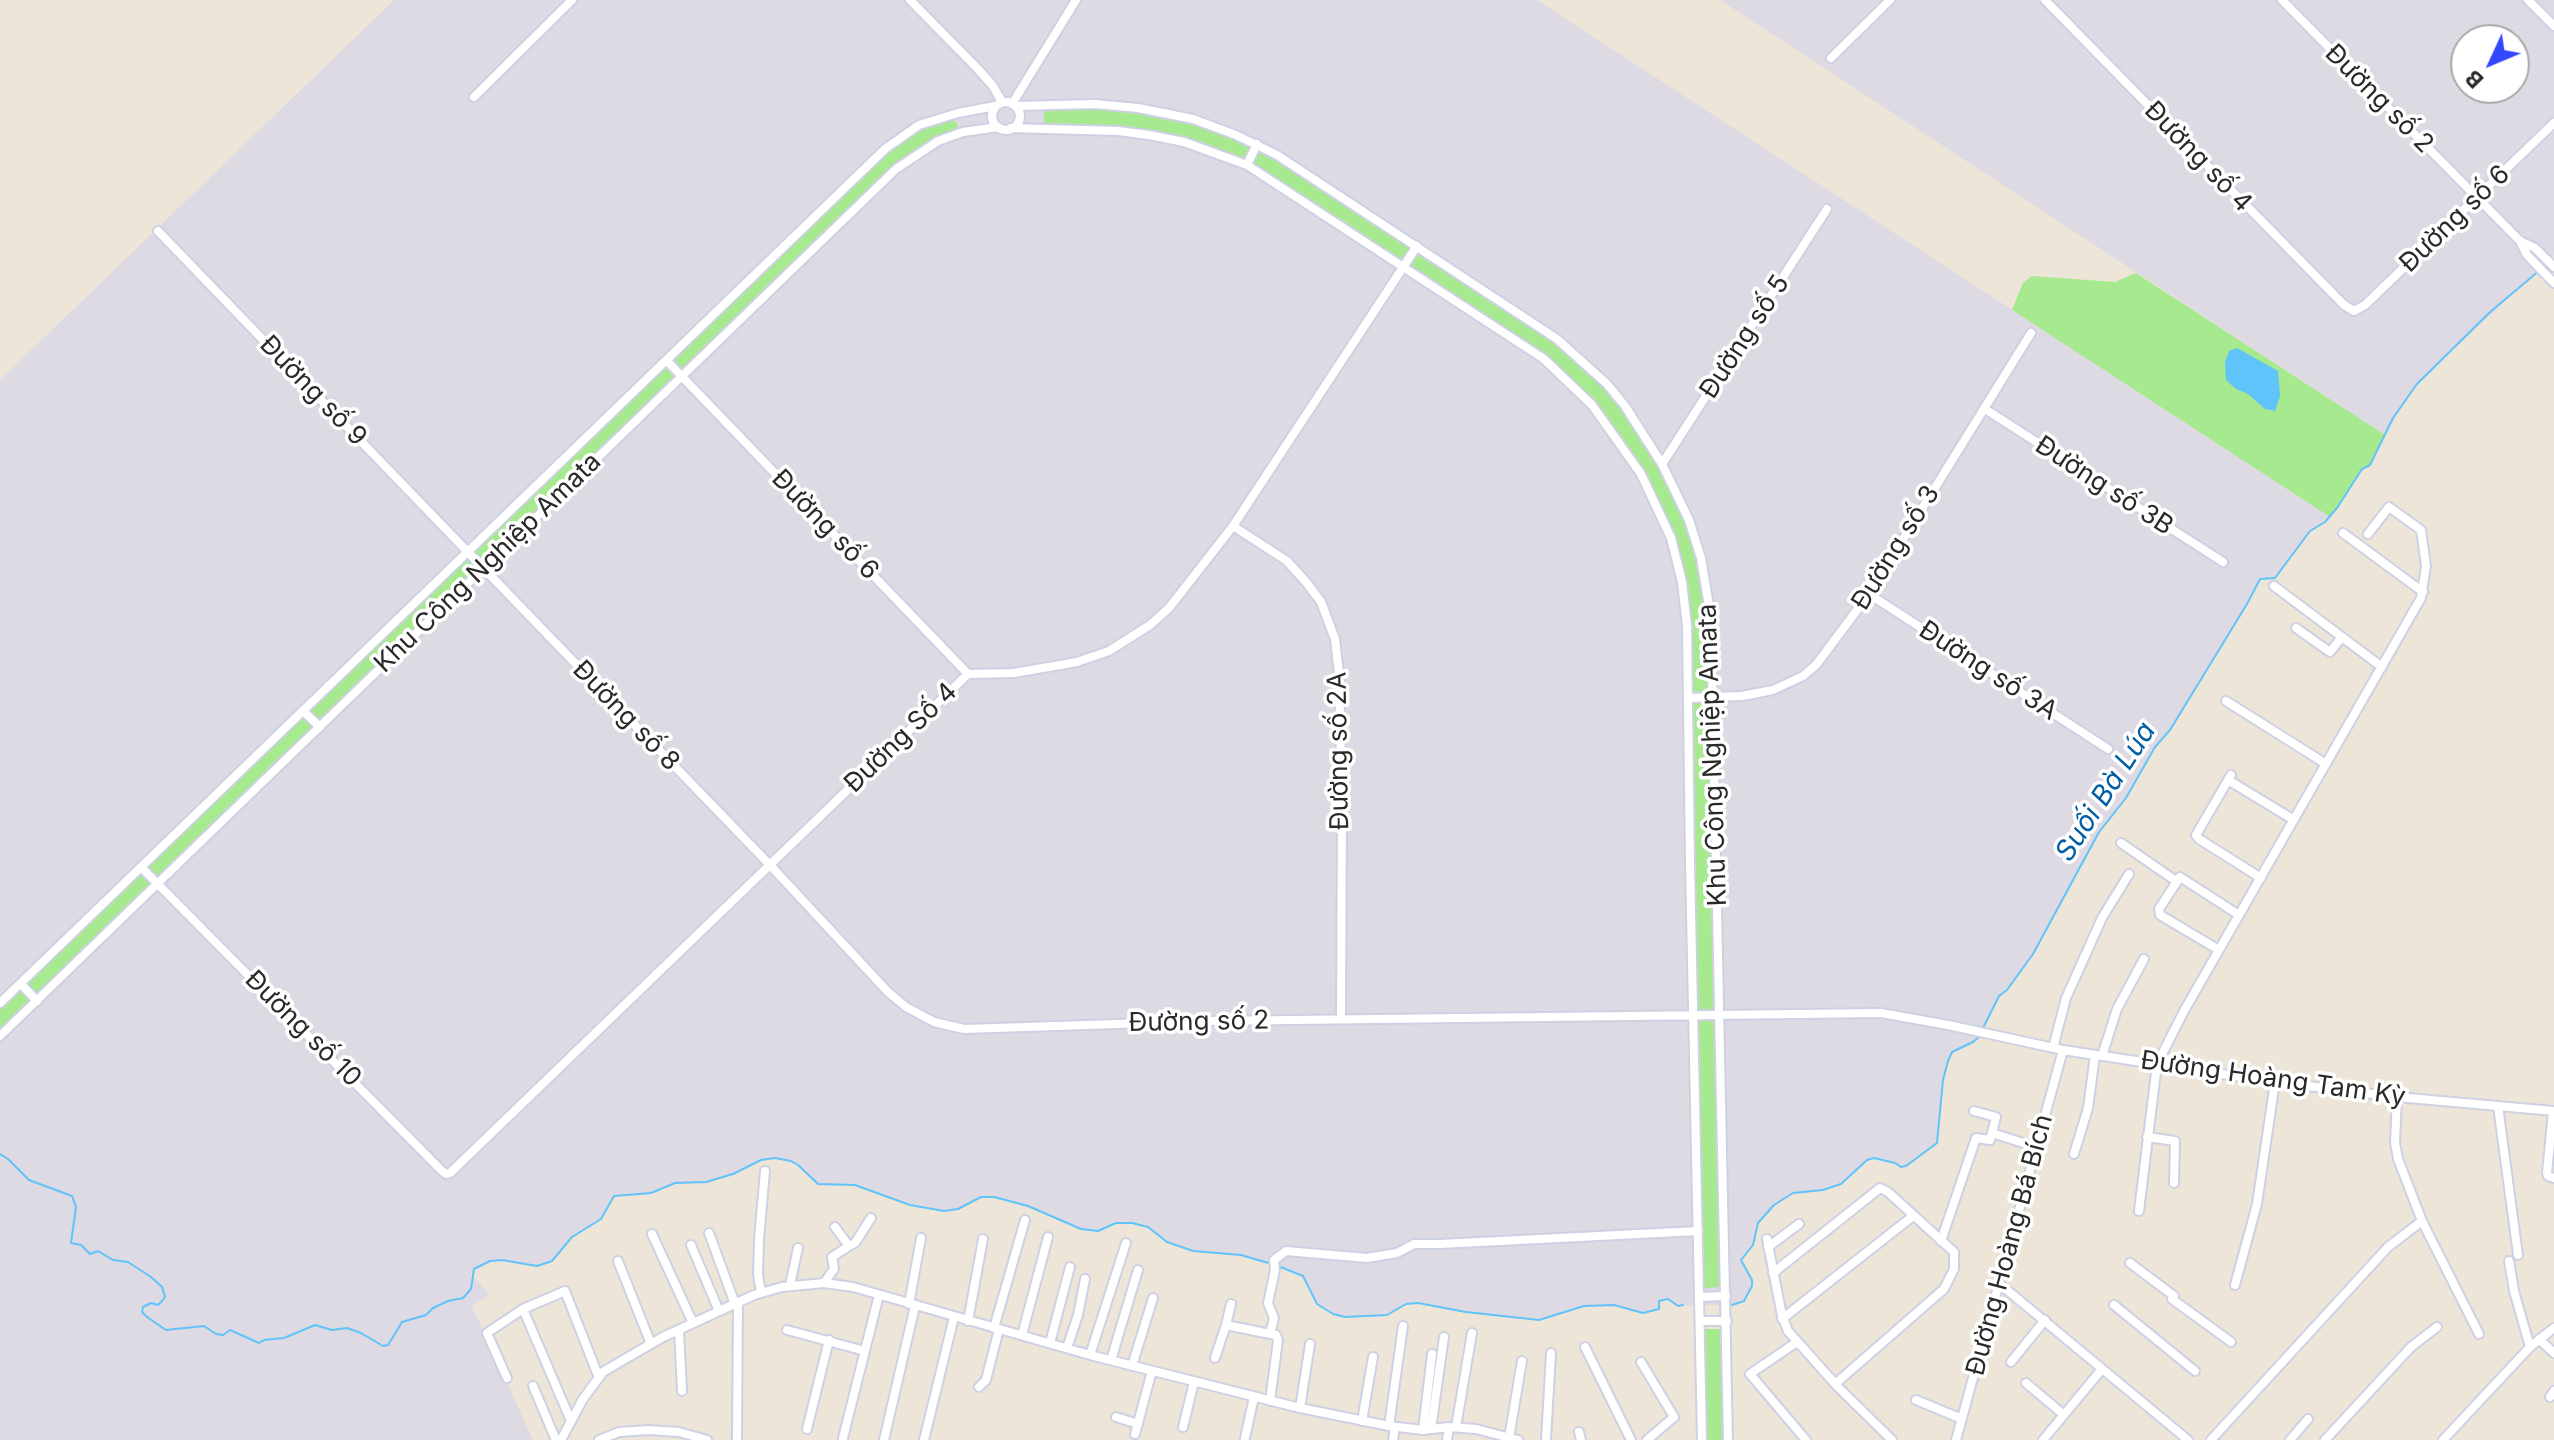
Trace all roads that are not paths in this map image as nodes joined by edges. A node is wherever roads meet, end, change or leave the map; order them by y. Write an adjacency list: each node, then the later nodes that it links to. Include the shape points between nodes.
1 (572, 0): 10 (street)
2 (910, 0): 11 (street, via 993,86)
3 (1076, 0): 12 (street)
4 (1890, 0): 9 (street)
5 (2045, 0): 26 (street, Đường số 4)
6 (2282, 0): 18 (street, Đường số 2)
7 (2528, 0): 8 (street)
8 (2554, 26)
9 (1831, 58)
10 (474, 97)
11 (998, 104): 12 (street); 14 (street, via 992,116); 28 (street, Khu Công Nghiệp Amata, via 935,119 902,135)
12 (1014, 105): 15 (street, via 1019,119); 16 (street, Khu Công Nghiệp Amata, via 1138,108 1193,119)
13 (2554, 123): 18 (street, Đường số 6)
14 (998, 127): 15 (street); 29 (street, Khu Công Nghiệp Amata, via 938,141 896,169)
15 (1011, 128): 17 (street, Khu Công Nghiệp Amata, via 1149,135)
16 (1257, 144): 17 (street); 22 (street, Khu Công Nghiệp Amata)
17 (1247, 165): 23 (street, Khu Công Nghiệp Amata)
18 (2476, 198): 21 (street, Đường số 2); 26 (street, Đường số 6)
19 (1827, 209): 31 (street, Đường số 5)
20 (158, 231): 35 (street, Đường số 9)
21 (2520, 241): 24 (street); 25 (street)
22 (1417, 246): 23 (street, Đường Số 4); 31 (street, Khu Công Nghiệp Amata, via 1572,351 1625,406)
23 (1405, 267): 32 (street, Đường Số 4); 46 (street, Khu Công Nghiệp Amata, via 1544,359 1592,405 1622,444 1671,538 1686,606)
24 (2554, 267)
25 (2551, 280)
26 (2354, 311)
27 (2031, 333): 30 (street, Đường số 3)
28 (667, 361): 29 (street, Đường số 6); 35 (street, Khu Công Nghiệp Amata)
29 (681, 377): 37 (street, Khu Công Nghiệp Amata); 44 (street, Đường số 6)
30 (1985, 409): 36 (street, Đường số 3B); 40 (street, Đường số 3)
31 (1662, 464): 45 (street, Khu Công Nghiệp Amata, via 1689,520 1704,573 1711,618)
32 (1233, 526): 44 (street, Đường Số 4, via 1169,608 1109,651 1046,669); 68 (street, Đường số 2A, via 1287,561 1306,582 1321,602 1335,639 1342,808)
33 (2343, 533): 39 (street)
34 (2368, 534): 39 (street, via 2389,507 2421,530)
35 (468, 551): 37 (street, Đường số 9); 48 (street, Khu Công Nghiệp Amata)
36 (2223, 562)
37 (483, 567): 49 (street, Khu Công Nghiệp Amata); 54 (street, Đường số 8)
38 (2274, 586): 42 (street)
39 (2423, 592): 43 (street)
40 (1869, 594): 45 (street, Đường số 3, via 1827,653 1803,676 1758,694); 50 (street, Đường số 3A)
41 (2296, 628): 42 (street, via 2330,652)
42 (2342, 637): 43 (street)
43 (2382, 667): 51 (street)
44 (968, 674): 54 (street, Đường Số 4)
45 (1712, 697): 46 (street, Đường số 3); 66 (street, Khu Công Nghiệp Amata)
46 (1689, 698): 67 (street, Khu Công Nghiệp Amata)
47 (2226, 701): 51 (street)
48 (303, 711): 49 (street); 55 (street, Khu Công Nghiệp Amata)
49 (320, 727): 59 (street, Khu Công Nghiệp Amata)
50 (2108, 749)
51 (2326, 764): 52 (street)
52 (2294, 820): 57 (street); 57 (street, via 2229,777 2196,835)
53 (2121, 843): 58 (street)
54 (769, 864): 68 (street, Đường số 2, via 888,992 921,1016 954,1028); 84 (street, Đường Số 4)
55 (141, 867): 59 (street, Đường số 10); 63 (street, Khu Công Nghiệp Amata)
56 (2129, 874): 71 (street, Đường Hoàng Bá Bích, via 2102,918 2066,998)
57 (2261, 878): 60 (street)
58 (2176, 881): 60 (street, via 2180,878); 61 (street, via 2158,913)
59 (158, 883): 64 (street, Khu Công Nghiệp Amata); 84 (street, Đường số 10)
60 (2239, 915): 61 (street)
61 (2219, 950): 73 (street)
62 (2144, 959): 72 (street)
63 (21, 984): 64 (street); 65 (street, Khu Công Nghiệp Amata)
64 (37, 1001): 70 (street, Khu Công Nghiệp Amata)
65 (0, 1003)
66 (1721, 1015): 67 (street, Đường số 2); 69 (street, Đường số 2, via 1881,1013); 119 (street, Khu Công Nghiệp Amata)
67 (1694, 1016): 68 (street, Đường số 2); 94 (street, Khu Công Nghiệp Amata)
68 (1341, 1019)
69 (1967, 1029): 71 (street, Đường Hoàng Tam Kỳ)
70 (0, 1036)
71 (2058, 1049): 72 (street, Đường Hoàng Tam Kỳ); 81 (street, Đường Hoàng Bá Bích)
72 (2098, 1056): 73 (street, Đường Hoàng Tam Kỳ); 82 (street)
73 (2157, 1064): 74 (street, Đường Hoàng Tam Kỳ); 80 (street)
74 (2275, 1082): 75 (street, Đường Hoàng Tam Kỳ); 116 (street, via 2257,1204)
75 (2397, 1097): 76 (street, Đường Hoàng Tam Kỳ); 91 (street, via 2398,1159)
76 (2498, 1106): 78 (street, Đường Hoàng Tam Kỳ); 105 (street)
77 (1974, 1111): 79 (street, via 1996,1117)
78 (2553, 1111): 85 (street, via 2547,1173)
79 (1992, 1133): 81 (street); 100 (street, via 1990,1140 1973,1142)
80 (2147, 1137): 86 (street, via 2175,1141); 87 (street)
81 (2036, 1147): 115 (street, Đường Hoàng Bá Bích)
82 (2074, 1154)
83 (765, 1171): 117 (street)
84 (448, 1174)
85 (2554, 1178)
86 (2174, 1183)
87 (2139, 1211)
88 (1913, 1216): 100 (street); 111 (street, via 1880,1188); 129 (street)
89 (871, 1218): 103 (street)
90 (1025, 1220): 139 (street)
91 (2422, 1221): 144 (street); 219 (street, via 2388,1247)
92 (1799, 1224): 111 (street, via 1768,1243)
93 (835, 1227): 103 (street)
94 (1698, 1231): 120 (street, Khu Công Nghiệp Amata); 143 (street, via 1414,1244 1367,1258 1286,1251 1274,1265)
95 (709, 1233): 122 (street)
96 (652, 1234): 134 (street)
97 (1048, 1237): 145 (street)
98 (921, 1238): 124 (street)
99 (983, 1239): 131 (street)
100 (1941, 1241): 176 (street, via 1956,1256 1944,1289)
101 (1126, 1243): 161 (street)
102 (691, 1245): 127 (street)
103 (849, 1246): 113 (street, via 832,1257 834,1269)
104 (798, 1248): 114 (street)
105 (2518, 1255)
106 (618, 1261): 152 (street)
107 (2509, 1261): 155 (street)
108 (2130, 1263): 150 (street)
109 (1070, 1267): 151 (street)
110 (1138, 1270): 164 (street)
111 (1773, 1273): 129 (street)
112 (1085, 1279): 156 (street)
113 (824, 1283): 114 (street); 118 (street)
114 (790, 1285): 117 (street)
115 (2001, 1285): 130 (street); 186 (street, Đường Hoàng Bá Bích)
116 (2235, 1285)
117 (761, 1292): 122 (street)
118 (879, 1295): 124 (street); 157 (street)
119 (1726, 1296): 120 (street); 133 (street, Khu Công Nghiệp Amata)
120 (1699, 1297): 132 (street, Khu Công Nghiệp Amata)
121 (1153, 1298): 168 (street)
122 (736, 1303): 127 (street); 205 (street)
123 (1231, 1304): 135 (street)
124 (912, 1305): 128 (street); 206 (street)
125 (2114, 1305): 171 (street)
126 (523, 1309): 172 (street, via 487,1333); 173 (street, via 565,1291); 188 (street)
127 (719, 1311): 134 (street)
128 (954, 1317): 131 (street); 207 (street)
129 (1782, 1319): 149 (street)
130 (2045, 1320): 167 (street); 169 (street)
131 (968, 1321): 139 (street)
132 (1700, 1321): 133 (street); 213 (street, Khu Công Nghiệp Amata)
133 (1727, 1321): 214 (street, Khu Công Nghiệp Amata)
134 (693, 1323): 141 (street)
135 (1226, 1325): 143 (street); 163 (street)
136 (1403, 1326): 191 (street)
137 (2437, 1327): 221 (street, via 2411,1347)
138 (2554, 1328): 147 (street)
139 (996, 1329): 145 (street); 178 (street, via 986,1380)
140 (787, 1330): 148 (street)
141 (679, 1331): 152 (street); 179 (street)
142 (1472, 1333): 193 (street)
143 (1270, 1334): 182 (street, via 1278,1340)
144 (2479, 1334)
145 (1022, 1335): 151 (street)
146 (1444, 1337): 195 (street)
147 (2539, 1339): 155 (street); 159 (street)
148 (829, 1340): 157 (street); 194 (street)
149 (1797, 1342): 176 (street); 215 (street, via 1750,1374)
150 (2231, 1342)
151 (1050, 1343): 156 (street)
152 (651, 1344): 173 (street)
153 (1310, 1344): 183 (street)
154 (1585, 1347): 211 (street)
155 (2530, 1347): 222 (street)
156 (1067, 1348): 161 (street)
157 (865, 1351): 198 (street)
158 (1551, 1353): 210 (street)
159 (2554, 1353)
160 (1432, 1354): 195 (street)
161 (1090, 1355): 164 (street)
162 (1373, 1357): 189 (street)
163 (1215, 1358)
164 (1111, 1360): 168 (street)
165 (1522, 1361): 201 (street)
166 (1641, 1362): 212 (street, via 1674,1417)
167 (2011, 1362)
168 (1132, 1366): 170 (street)
169 (2102, 1369): 184 (street); 200 (street)
170 (1152, 1371): 174 (street); 190 (street)
171 (2195, 1371)
172 (507, 1378)
173 (599, 1378): 188 (street)
174 (1194, 1382): 180 (street); 192 (street)
175 (2026, 1383): 184 (street)
176 (1835, 1384): 216 (street)
177 (533, 1386): 202 (street)
178 (979, 1387)
179 (682, 1391)
180 (1254, 1397): 182 (street); 199 (street)
181 (1916, 1400): 186 (street)
182 (1270, 1401): 183 (street)
183 (1300, 1408): 189 (street)
184 (2064, 1415): 218 (street)
185 (1116, 1417): 190 (street)
186 (1962, 1419): 217 (street, Đường Hoàng Bá Bích)
187 (2308, 1419): 220 (street)
188 (571, 1421): 202 (street)
189 (1362, 1421): 191 (street)
190 (1138, 1424): 196 (street)
191 (1392, 1426): 195 (street); 208 (street)
192 (1183, 1427)
193 (1452, 1427): 195 (street); 201 (street); 209 (street)
194 (807, 1429)
195 (1427, 1429)
196 (1135, 1434)
197 (648, 1435): 203 (street, via 619,1432); 204 (street, via 679,1432)
198 (843, 1438)
199 (1245, 1438)
200 (2181, 1438)
201 (1513, 1439)
202 (559, 1440)
203 (599, 1440)
204 (707, 1440)
205 (737, 1440)
206 (884, 1440)
207 (924, 1440)
208 (1393, 1440)
209 (1447, 1440)
210 (1546, 1440)
211 (1631, 1440)
212 (1647, 1440)
213 (1702, 1440)
214 (1728, 1440)
215 (1806, 1440)
216 (1892, 1440)
217 (1956, 1440)
218 (2043, 1440)
219 (2211, 1440)
220 (2290, 1440)
221 (2325, 1440)
222 (2443, 1440)

